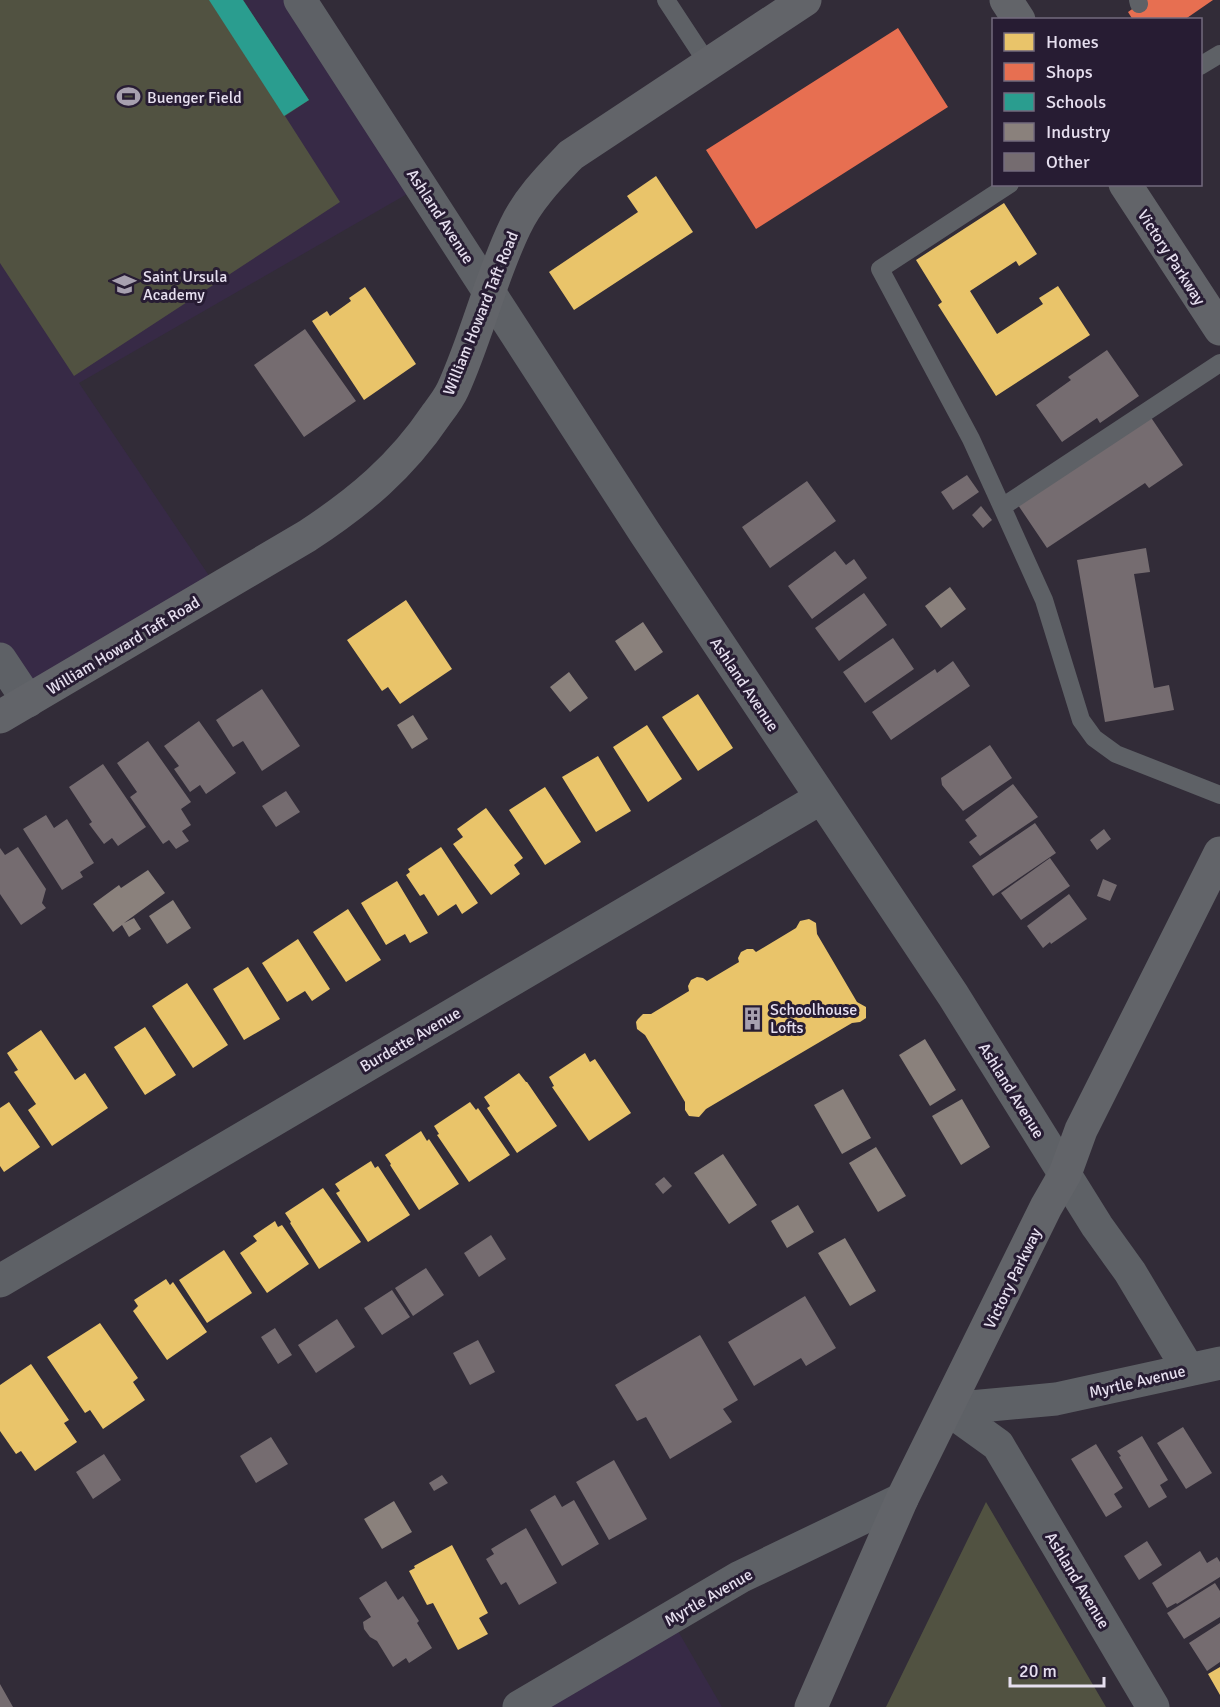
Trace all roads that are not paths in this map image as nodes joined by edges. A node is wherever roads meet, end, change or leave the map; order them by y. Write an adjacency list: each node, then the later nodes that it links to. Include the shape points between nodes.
1 (300, 0): 9 (street, Ashland Avenue)
2 (666, 0): 5 (lane)
3 (805, 0): 5 (street, William Howard Taft Road)
4 (1220, 54): 6 (lane)
5 (708, 64): 9 (street, William Howard Taft Road, via 571,155 540,188 515,225)
6 (1202, 65)
7 (1007, 186): 12 (lane, via 880,269 971,439)
8 (1126, 186): 10 (street, Victory Parkway)
9 (489, 290): 14 (street, William Howard Taft Road, via 452,391 419,440 389,473 344,512 307,536); 16 (street, Ashland Avenue)
10 (1220, 329)
11 (1220, 363): 12 (lane)
12 (1002, 507): 15 (lane, via 1044,600 1081,720 1094,738 1116,754)
13 (0, 659): 14 (street)
14 (14, 710)
15 (1220, 795)
16 (821, 798): 18 (street, Ashland Avenue, via 953,995); 19 (street, Burdette Avenue)
17 (1220, 853): 18 (street, Victory Parkway, via 1081,1130)
18 (1065, 1174): 21 (street, Ashland Avenue); 22 (street, Victory Parkway)
19 (0, 1281)
20 (1220, 1363): 21 (street, Myrtle Avenue)
21 (1188, 1369): 22 (street, Myrtle Avenue, via 1056,1399)
22 (948, 1409): 23 (street, Victory Parkway); 26 (street, Ashland Avenue, via 998,1444)
23 (902, 1499): 24 (street, Myrtle Avenue, via 740,1577); 25 (street, Victory Parkway)
24 (519, 1707)
25 (811, 1707)
26 (1153, 1707)

